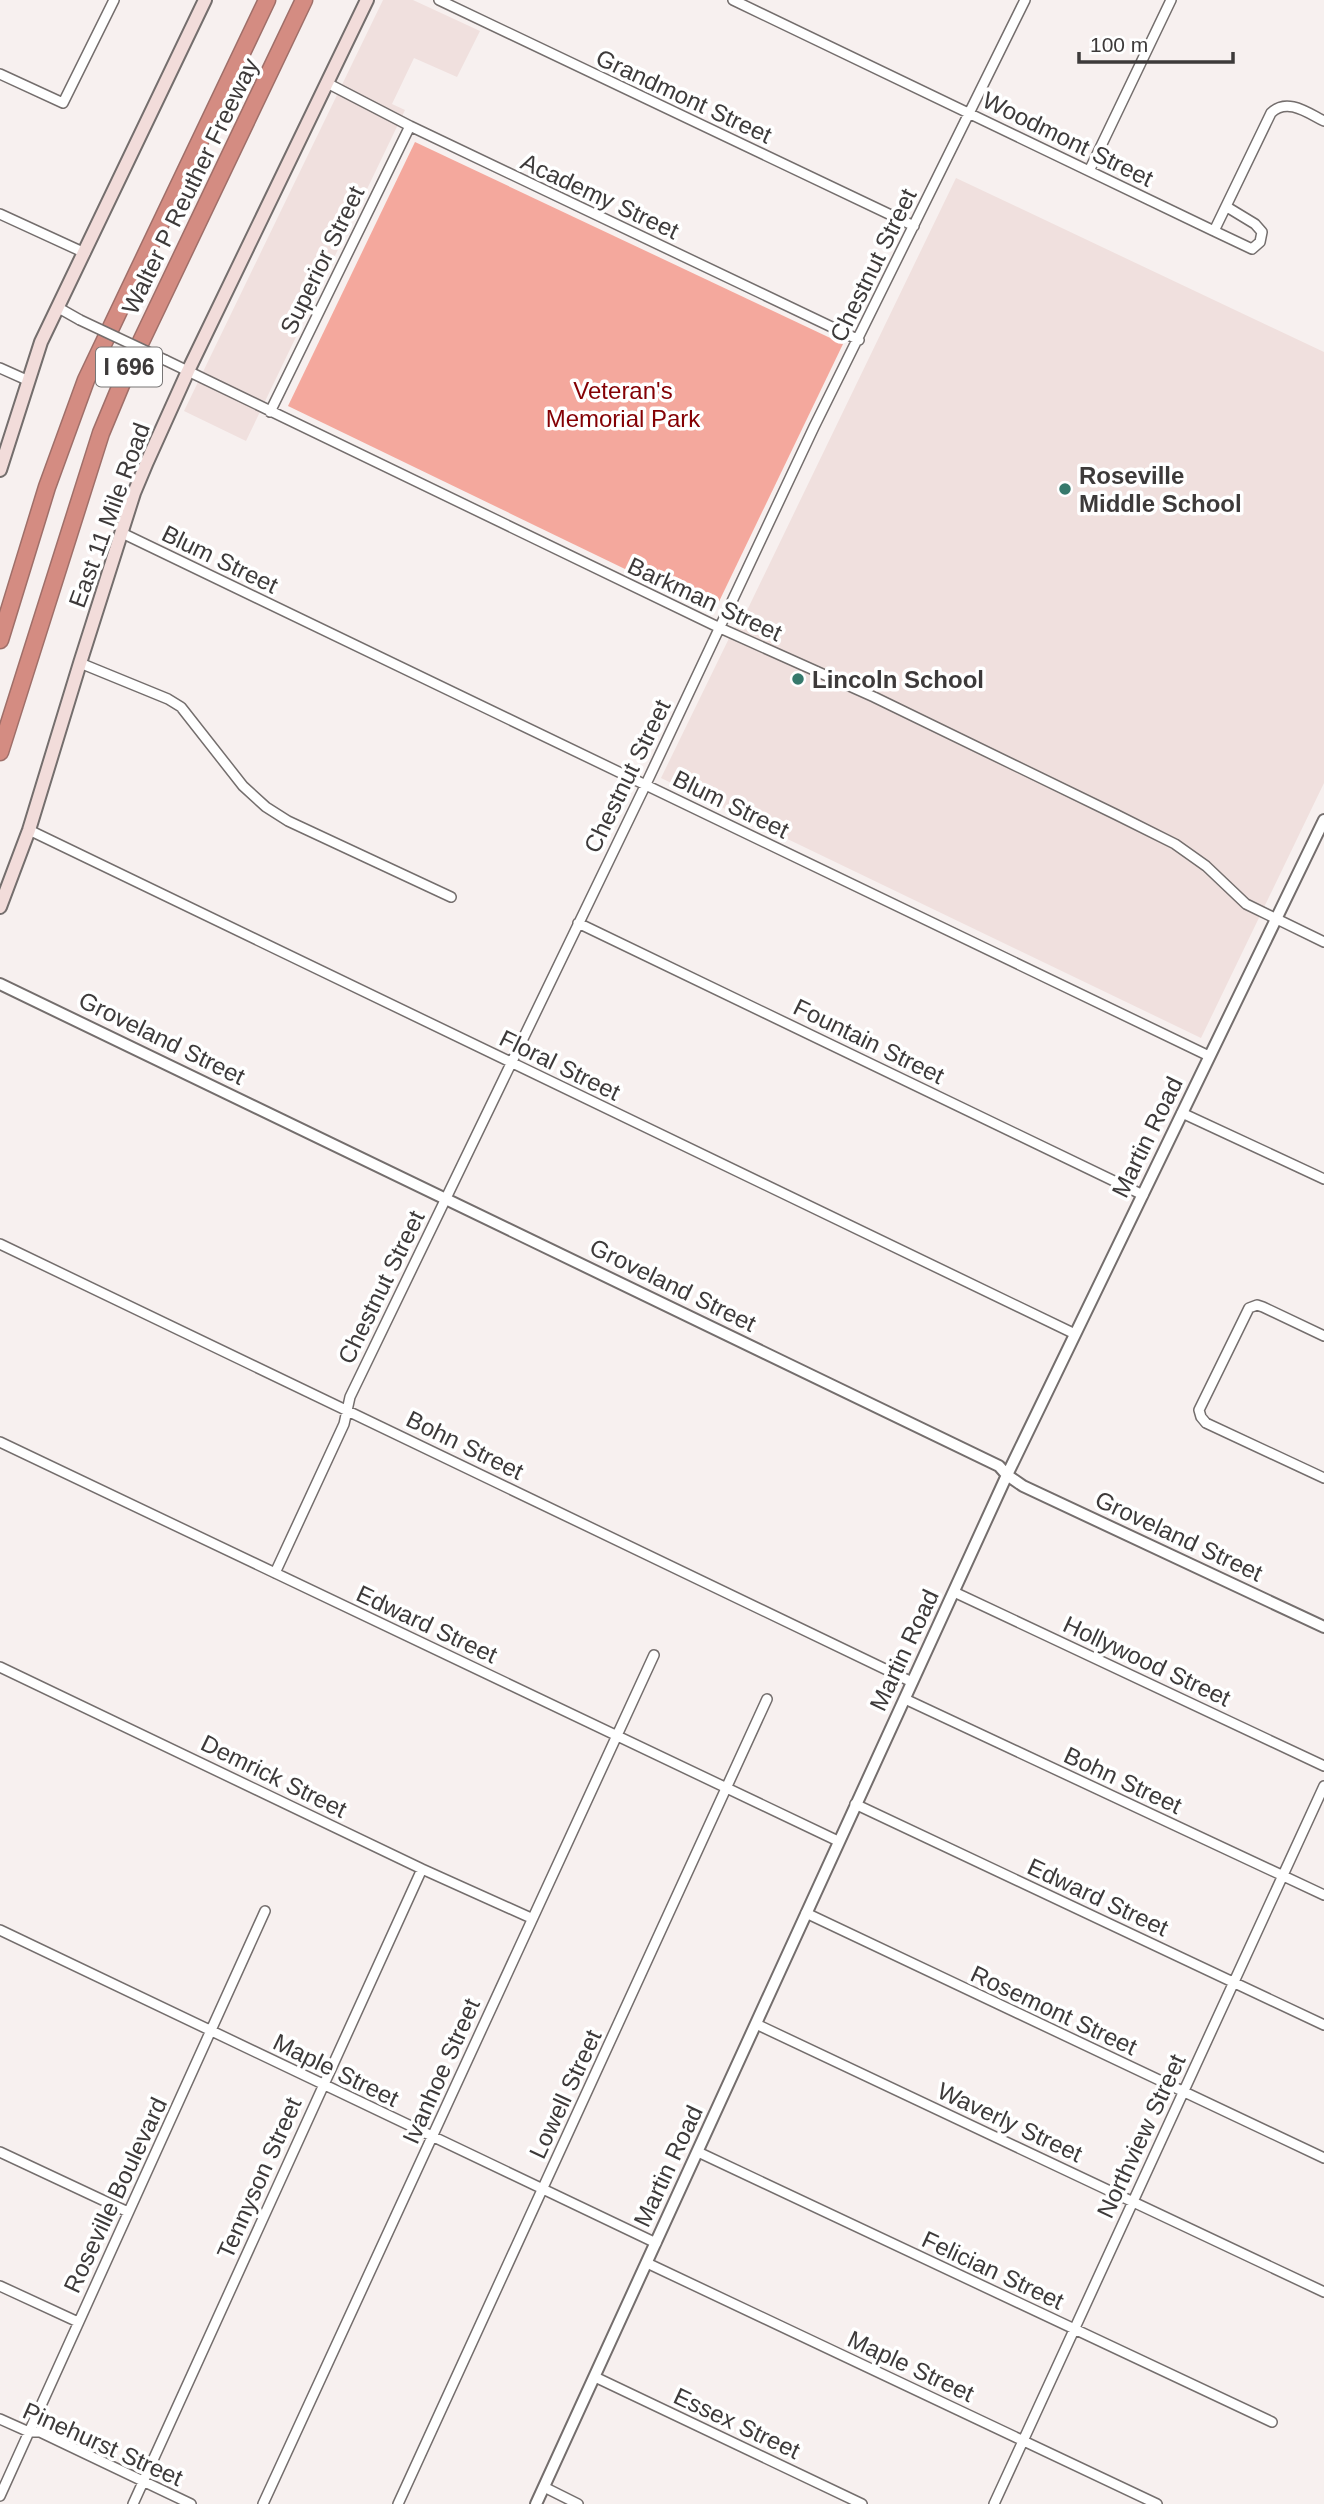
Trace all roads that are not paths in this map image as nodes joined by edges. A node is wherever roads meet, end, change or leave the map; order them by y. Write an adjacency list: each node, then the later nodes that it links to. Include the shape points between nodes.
1 (114, 0): 10 (street, via 63,103)
2 (205, 0): 20 (main road)
3 (267, 0): 30 (highway, Walter P Reuther Freeway / I 696, via 86,380)
4 (304, 0): 32 (highway, Walter P Reuther Freeway / I 696, via 101,433)
5 (367, 0): 11 (main road, East 11 Mile Road)
6 (439, 0): 18 (street, Grandmont Street)
7 (733, 0): 12 (street, Woodmont Street)
8 (1025, 0): 12 (street, Chestnut Street)
9 (1171, 0): 15 (street)
10 (0, 74)
11 (327, 83): 14 (street, Academy Street); 24 (main road, East 11 Mile Road)
12 (971, 113): 15 (street, Woodmont Street); 18 (street, Chestnut Street)
13 (1324, 121): 16 (street, via 1289,105 1276,108)
14 (410, 126): 22 (street, Academy Street); 26 (street, Superior Street)
15 (1090, 169): 19 (street, Woodmont Street)
16 (1227, 207): 19 (street); 19 (street, Woodmont Street, via 1255,224 1262,232 1260,242 1252,249)
17 (0, 214): 20 (street)
18 (914, 226): 22 (street, Chestnut Street)
19 (1214, 231)
20 (85, 253): 21 (main road)
21 (57, 307): 24 (street, Barkman Street, bridge); 25 (main road)
22 (859, 340): 29 (street, Chestnut Street)
23 (0, 368): 25 (street)
24 (188, 371): 26 (street, Barkman Street); 28 (main road, East 11 Mile Road, via 147,461)
25 (29, 381): 27 (main road)
26 (270, 412): 29 (street, Barkman Street)
27 (0, 470)
28 (122, 533): 31 (main road, East 11 Mile Road); 33 (street, Blum Street)
29 (720, 628): 33 (street, Chestnut Street); 38 (street, Barkman Street, via 874,697 1175,844 1246,904)
30 (0, 640)
31 (80, 663): 35 (main road, East 11 Mile Road); 36 (street, via 181,707 243,786 288,821)
32 (0, 752)
33 (646, 784): 39 (street, Chestnut Street); 42 (street, Blum Street)
34 (1324, 820): 38 (street, Martin Road)
35 (29, 830): 37 (main road, East 11 Mile Road); 43 (street, Floral Street)
36 (451, 897)
37 (0, 907)
38 (1276, 920): 40 (street, Barkman Street); 42 (street, Martin Road)
39 (578, 923): 43 (street, Chestnut Street); 46 (street, Fountain Street)
40 (1324, 942)
41 (0, 984): 47 (street, Groveland Street)
42 (1209, 1056): 44 (street, Martin Road)
43 (511, 1062): 47 (street, Chestnut Street); 49 (street, Floral Street)
44 (1182, 1113): 45 (street); 46 (street, Martin Road)
45 (1324, 1179)
46 (1143, 1195): 49 (street, Martin Road)
47 (445, 1198): 51 (street, Chestnut Street); 53 (street, Groveland Street, via 999,1466)
48 (0, 1244): 51 (street, Bohn Street)
49 (1076, 1334): 53 (street, Martin Road)
50 (1324, 1336): 54 (street, via 1253,1306 1244,1314 1201,1405 1200,1417)
51 (347, 1410): 55 (street, Chestnut Street); 60 (street, Bohn Street)
52 (0, 1442): 55 (street, Edward Street)
53 (1007, 1475): 56 (street, Martin Road); 57 (street, Groveland Street)
54 (1324, 1478)
55 (275, 1573): 63 (street, Edward Street)
56 (954, 1592): 60 (street, Martin Road); 64 (street, Hollywood Street)
57 (1324, 1627)
58 (654, 1655): 63 (street, Ivanhoe Street)
59 (0, 1667): 69 (street, Demrick Street)
60 (912, 1682): 62 (street, Martin Road)
61 (767, 1699): 66 (street, Lowell Street)
62 (905, 1699): 67 (street, Martin Road); 70 (street, Bohn Street)
63 (616, 1734): 66 (street, Edward Street); 74 (street, Ivanhoe Street)
64 (1324, 1766)
65 (1324, 1786): 70 (street, Northview Street)
66 (726, 1789): 68 (street, Edward Street); 86 (street, Lowell Street)
67 (855, 1804): 68 (street, Martin Road); 76 (street, Edward Street)
68 (838, 1841): 73 (street, Martin Road)
69 (422, 1869): 74 (street, Demrick Street); 80 (street, Tennyson Street)
70 (1282, 1875): 71 (street, Bohn Street); 76 (street, Northview Street)
71 (1324, 1895)
72 (265, 1910): 79 (street, Roseville Boulevard)
73 (806, 1913): 77 (street, Martin Road); 81 (street, Rosemont Street)
74 (531, 1918): 82 (street, Ivanhoe Street)
75 (0, 1930): 79 (street, Maple Street)
76 (1233, 1982): 78 (street, Edward Street); 81 (street, Northview Street)
77 (756, 2024): 84 (street, Martin Road); 87 (street, Waverly Street)
78 (1324, 2025)
79 (211, 2031): 80 (street, Maple Street); 88 (street, Roseville Boulevard)
80 (323, 2085): 82 (street, Maple Street); 100 (street, Tennyson Street)
81 (1182, 2092): 85 (street, Rosemont Street); 87 (street, Northview Street)
82 (433, 2137): 86 (street, Maple Street); 105 (street, Ivanhoe Street)
83 (0, 2152): 88 (street)
84 (698, 2152): 89 (street, Martin Road); 94 (street, Felician Street)
85 (1324, 2158)
86 (542, 2190): 89 (street, Maple Street); 106 (street, Lowell Street)
87 (1132, 2201): 92 (street, Waverly Street); 94 (street, Northview Street)
88 (128, 2212): 93 (street, Roseville Boulevard)
89 (656, 2243): 90 (street, Martin Road)
90 (647, 2263): 95 (street, Martin Road); 99 (street, Maple Street)
91 (0, 2286): 93 (street)
92 (1324, 2291)
93 (78, 2322): 98 (street, Roseville Boulevard)
94 (1074, 2329): 97 (street, Felician Street); 99 (street, Northview Street)
95 (595, 2377): 101 (street, Martin Road); 109 (street, Essex Street)
96 (0, 2419): 98 (street, Pinehurst Street)
97 (1272, 2422)
98 (29, 2432): 100 (street, Pinehurst Street, via 40,2432); 102 (street, Roseville Boulevard)
99 (1023, 2440): 110 (street, Northview Street); 111 (street, Maple Street)
100 (143, 2481): 103 (street, Tennyson Street); 104 (street, Pinehurst Street)
101 (544, 2487): 107 (street, Martin Road); 108 (street)
102 (0, 2497)
103 (133, 2504)
104 (191, 2504)
105 (263, 2504)
106 (398, 2504)
107 (537, 2504)
108 (579, 2504)
109 (862, 2504)
110 (994, 2504)
111 (1157, 2504)

